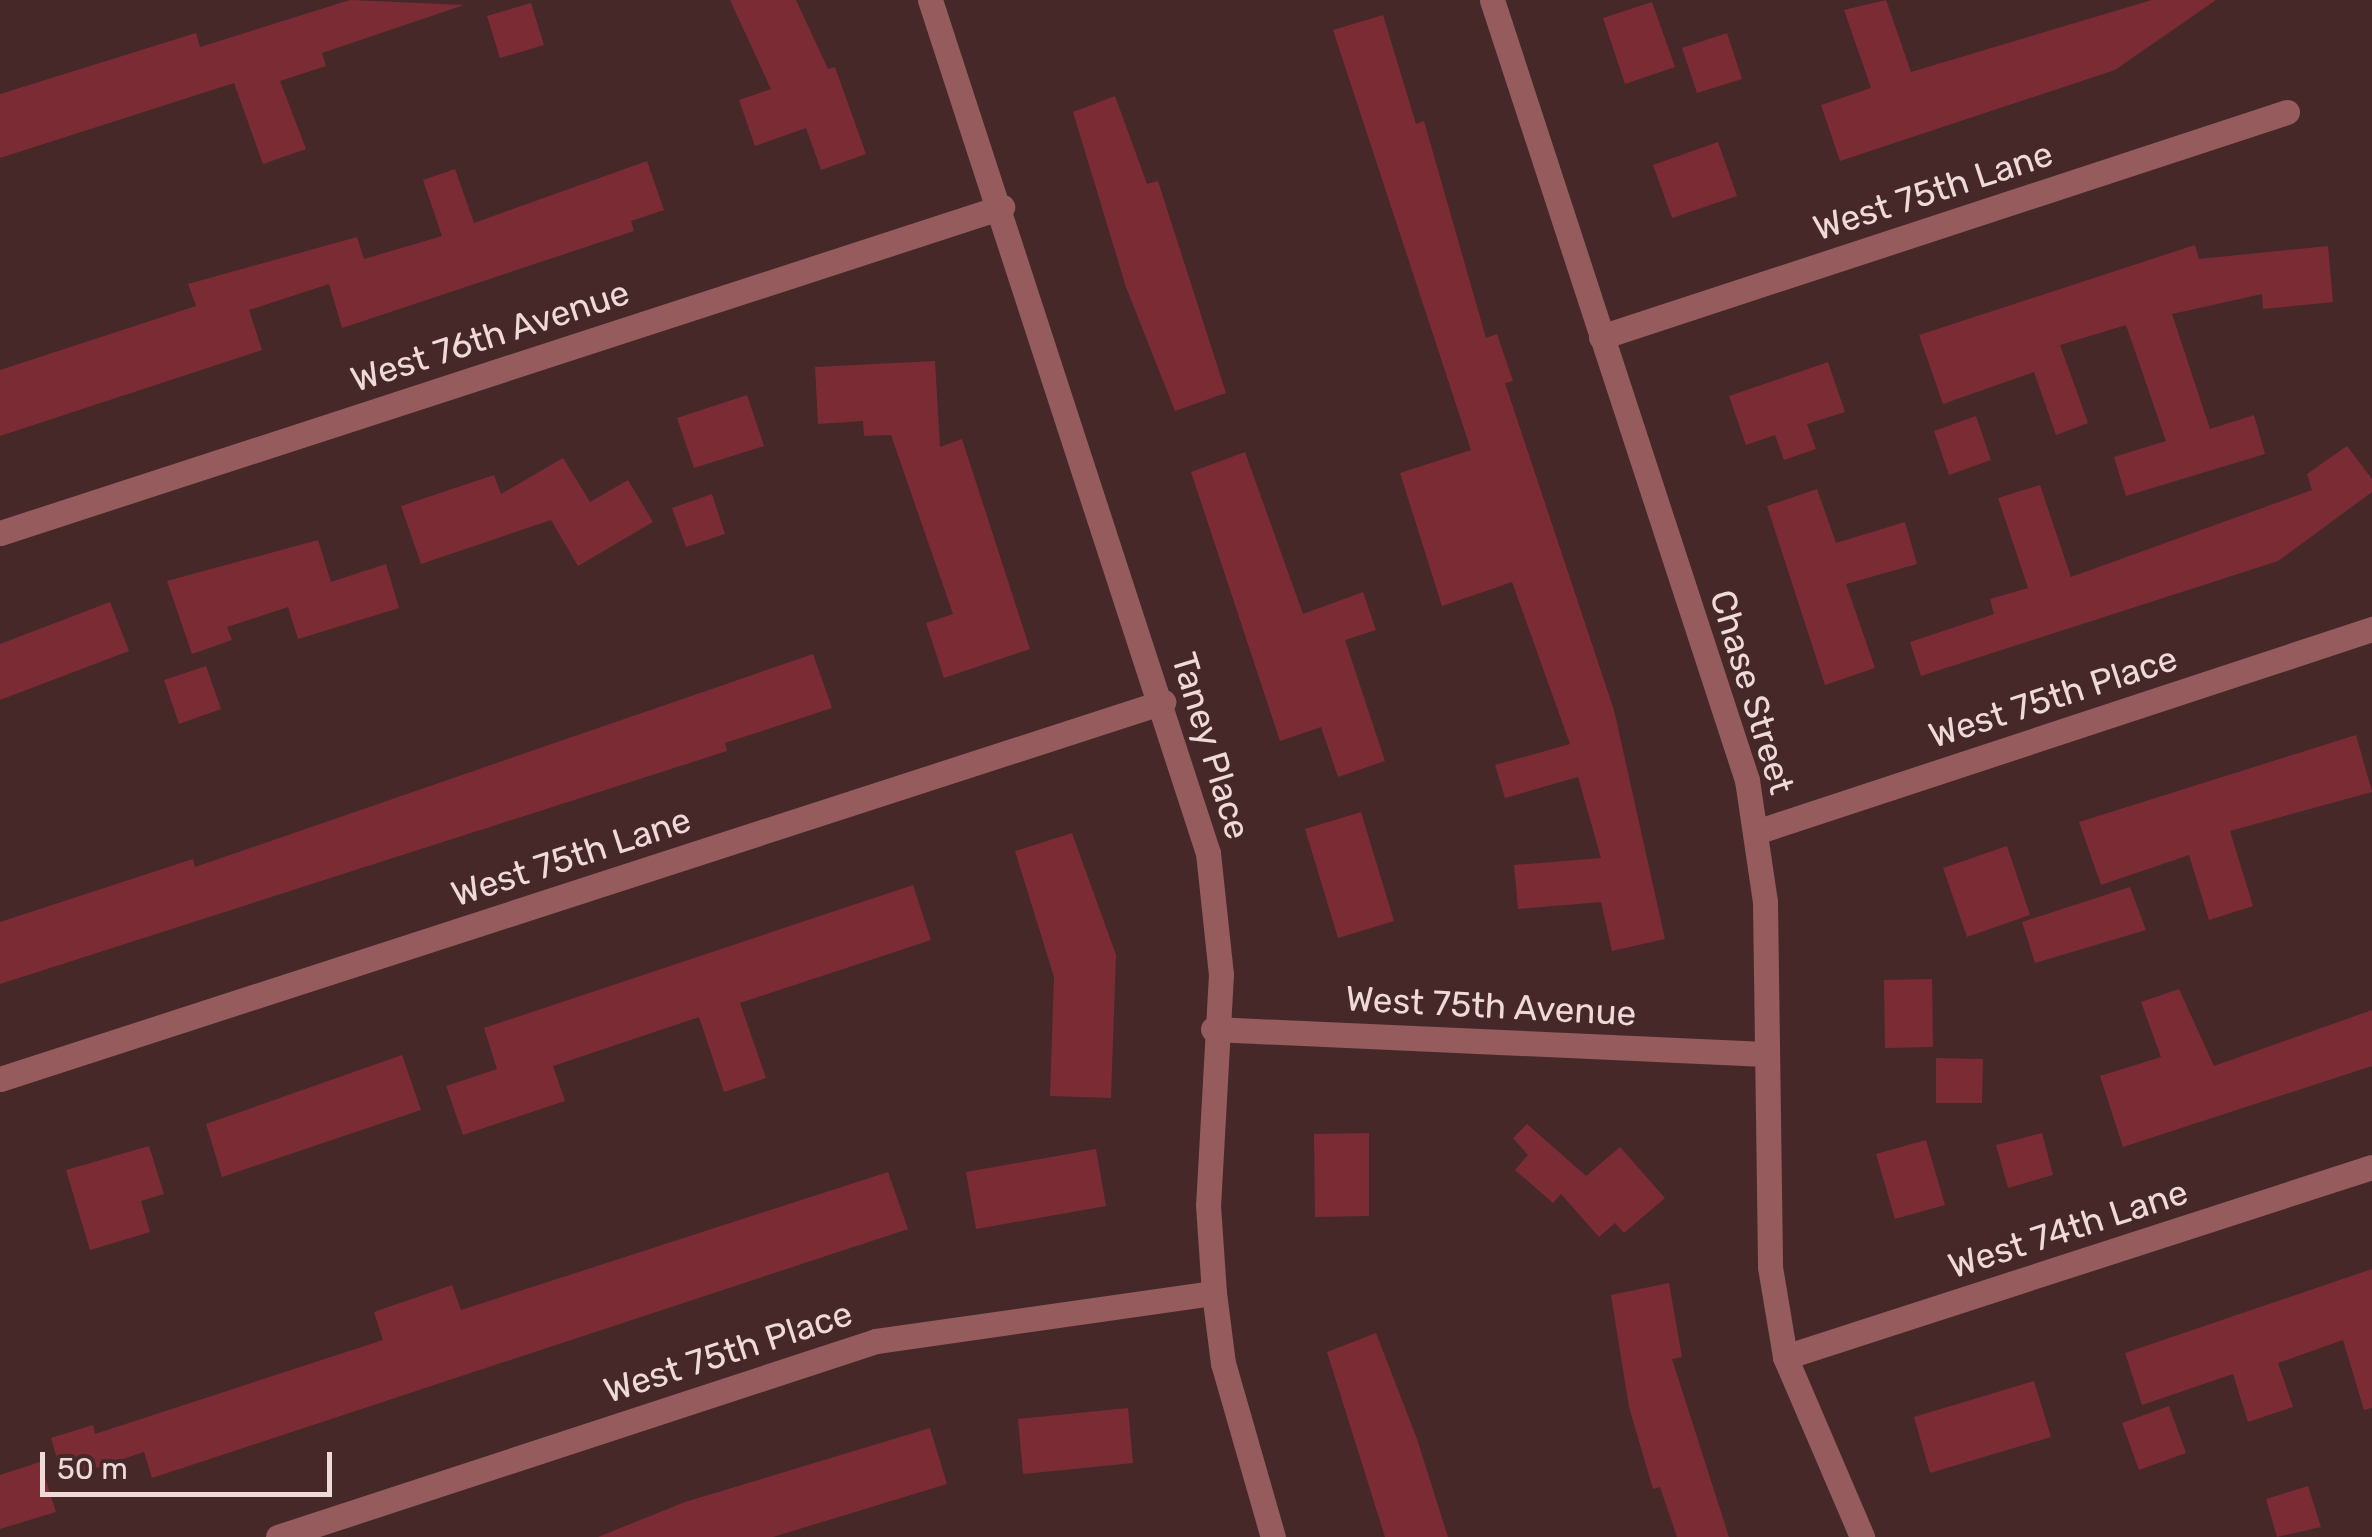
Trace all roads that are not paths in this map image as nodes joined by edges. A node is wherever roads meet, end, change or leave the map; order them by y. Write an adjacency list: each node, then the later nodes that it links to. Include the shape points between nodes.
1 (930, 0): 4 (street, Taney Place)
2 (1492, 0): 5 (street, Chase Street)
3 (2287, 112): 5 (street, West 75th Lane)
4 (1002, 207): 6 (street, West 76th Avenue); 8 (street, Taney Place)
5 (1601, 337): 9 (street, Chase Street, via 1747,780)
6 (0, 533)
7 (2372, 629): 9 (street, West 75th Place)
8 (1163, 702): 10 (street, Taney Place, via 1208,853 1220,925); 12 (street, West 75th Lane)
9 (1756, 832): 11 (street, Chase Street)
10 (1214, 1028): 11 (street, West 75th Avenue); 14 (street, Taney Place)
11 (1765, 1054): 15 (street, Chase Street, via 1764,1182)
12 (0, 1079)
13 (2372, 1167): 15 (street, West 74th Lane)
14 (1214, 1293): 16 (street, West 75th Place, via 876,1340); 17 (street, Taney Place, via 1223,1363)
15 (1785, 1357): 18 (street, Chase Street)
16 (278, 1537)
17 (1273, 1537)
18 (1862, 1537)

